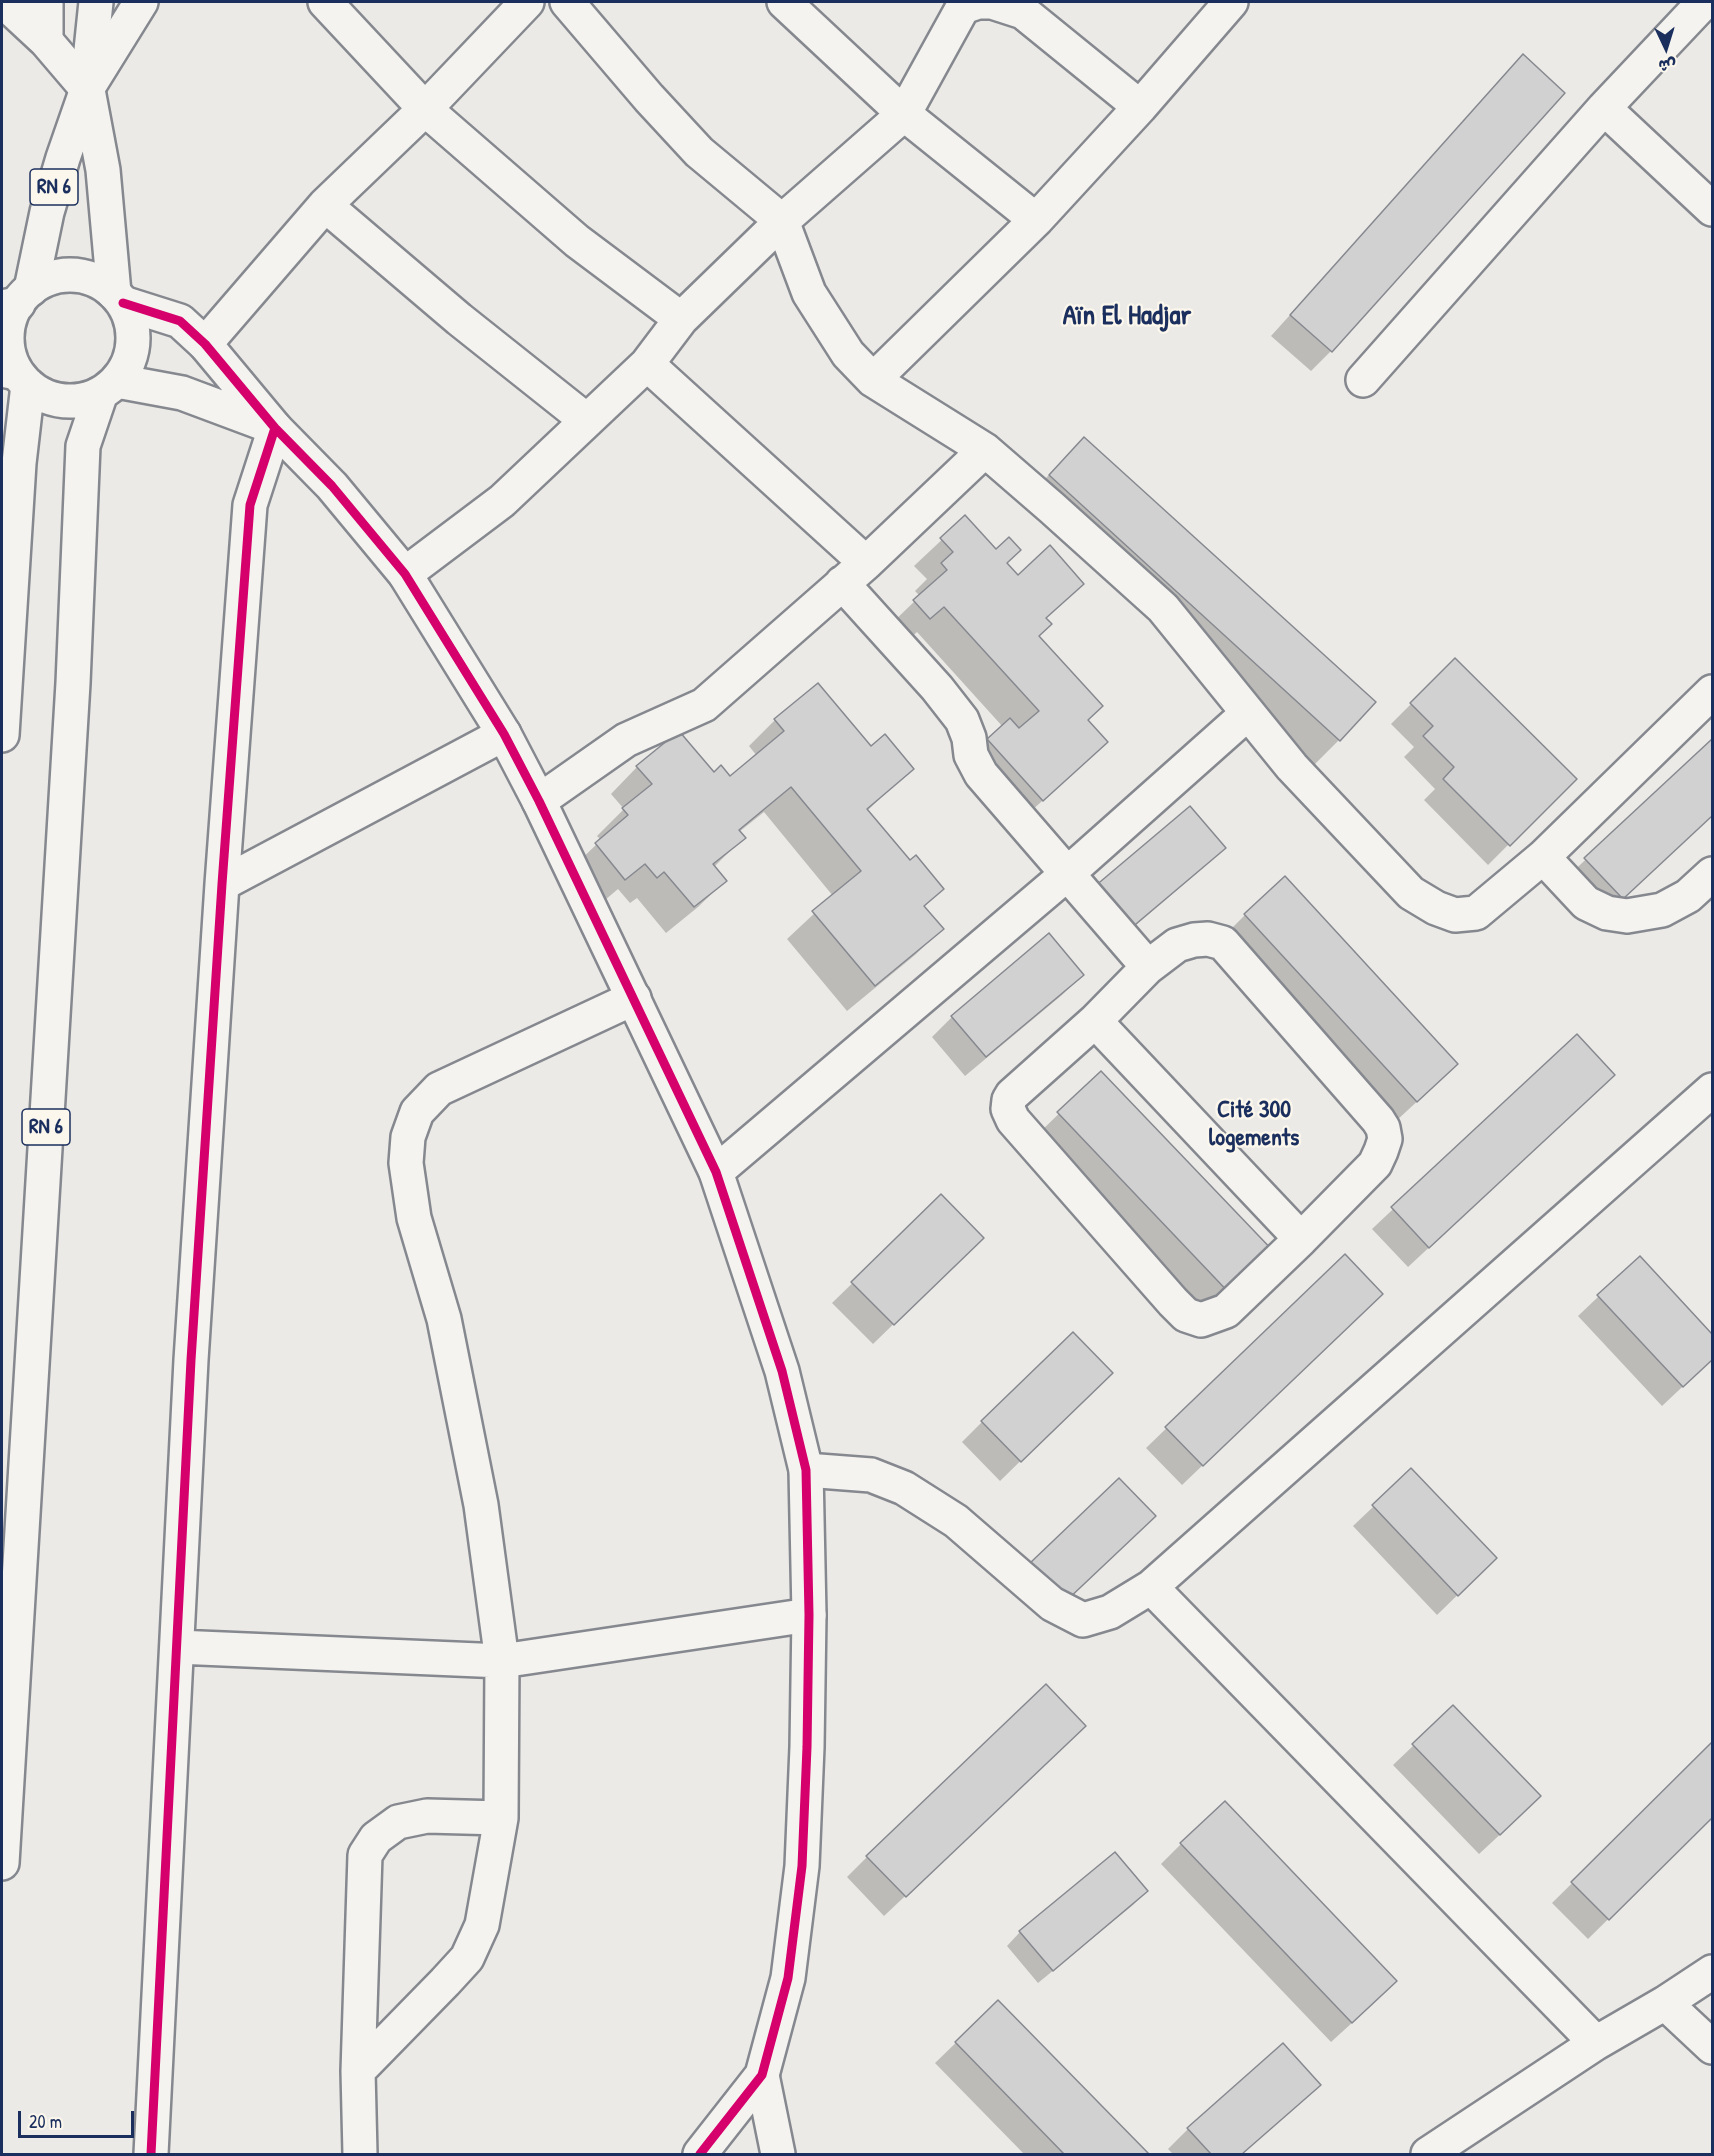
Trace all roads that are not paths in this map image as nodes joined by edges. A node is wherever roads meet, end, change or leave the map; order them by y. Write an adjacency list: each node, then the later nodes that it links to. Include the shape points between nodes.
1 (4, 2): 12 (main road)
2 (46, 2): 12 (main road)
3 (96, 2): 13 (main road, RN 6)
4 (141, 2): 13 (main road)
5 (325, 2): 16 (main road)
6 (527, 2): 16 (main road)
7 (567, 2): 21 (main road, via 699,152)
8 (784, 2): 17 (main road)
9 (1231, 2): 14 (main road)
10 (1704, 2): 15 (main road)
11 (1025, 7): 14 (main road); 17 (main road, via 978,2 963,7)
12 (46, 41): 13 (main road)
13 (87, 89): 22 (main road, RN 6, via 103,170); 23 (main road, RN 6)
14 (1140, 107): 20 (main road)
15 (1604, 108): 19 (main road); 29 (main road)
16 (425, 109): 18 (main road); 24 (main road, via 577,242)
17 (904, 114): 20 (main road); 21 (main road)
18 (325, 205): 25 (main road); 31 (main road)
19 (1713, 209)
20 (1036, 220): 28 (main road)
21 (782, 221): 24 (main road); 28 (main road, via 809,293 848,354)
22 (118, 298): 23 (main road, via 99,283 64,276 47,280); 25 (main road, via 180,321); 30 (main road, via 131,323 133,343 128,364)
23 (17, 300): 27 (main road, via 7,340)
24 (681, 319): 26 (main road)
25 (205, 344): 32 (main road)
26 (647, 364): 31 (main road); 34 (main road)
27 (16, 376): 30 (main road, via 45,396 64,401 83,400); 39 (main road, via 19,463)
28 (873, 380): 33 (main road)
29 (1363, 380)
30 (109, 387): 32 (main road, via 182,393); 57 (main road, RN 6, via 83,446 73,695)
31 (586, 420): 35 (main road, via 502,501)
32 (275, 428): 35 (main road, via 332,486); 44 (main road, via 250,505)
33 (985, 450): 34 (main road); 37 (main road, via 1163,608)
34 (854, 573): 40 (main road, via 704,705 626,740); 42 (main road, via 962,720 971,755 981,774)
35 (405, 574): 38 (main road)
36 (1713, 692): 41 (main road)
37 (1248, 713): 41 (main road, via 1411,893 1436,908 1455,915 1476,913); 42 (main road)
38 (504, 734): 40 (main road); 44 (main road)
39 (2, 735)
40 (539, 801): 46 (main road)
41 (1543, 857): 43 (main road, via 1586,903 1607,913 1628,915 1662,910 1688,896)
42 (1067, 874): 45 (main road); 49 (main road)
43 (1713, 874)
44 (222, 884): 54 (main road)
45 (1149, 967): 47 (main road); 50 (main road, via 1177,945 1208,939 1223,943 1383,1128 1384,1139 1375,1164)
46 (634, 998): 49 (main road); 55 (main road, via 439,1089 417,1112 408,1137 406,1163 414,1218 444,1319 479,1493)
47 (1095, 1021): 50 (main road); 50 (main road, via 1012,1095 1008,1109 1013,1120 1173,1302 1186,1315 1201,1320 1226,1311)
48 (1713, 1090): 52 (main road)
49 (716, 1172): 51 (main road, via 782,1371)
50 (1301, 1239)
51 (806, 1470): 52 (main road, via 871,1475 904,1488 956,1521 1052,1604 1083,1620 1110,1612); 53 (main road)
52 (1151, 1587): 60 (main road)
53 (809, 1615): 55 (main road); 63 (main road, via 802,1866 788,1978)
54 (177, 1647): 55 (main road); 64 (main road)
55 (502, 1661): 56 (main road)
56 (501, 1818): 62 (main road, via 482,1925 467,1958); 62 (main road, via 428,1816 398,1822 376,1838 365,1855)
57 (2, 1863)
58 (1713, 1972): 59 (main road)
59 (1665, 2003): 60 (main road); 61 (main road)
60 (1596, 2043): 68 (main road)
61 (1713, 2047)
62 (358, 2072): 65 (main road)
63 (762, 2075): 66 (main road); 67 (main road)
64 (152, 2154)
65 (360, 2154)
66 (700, 2154)
67 (778, 2154)
68 (1428, 2154)

